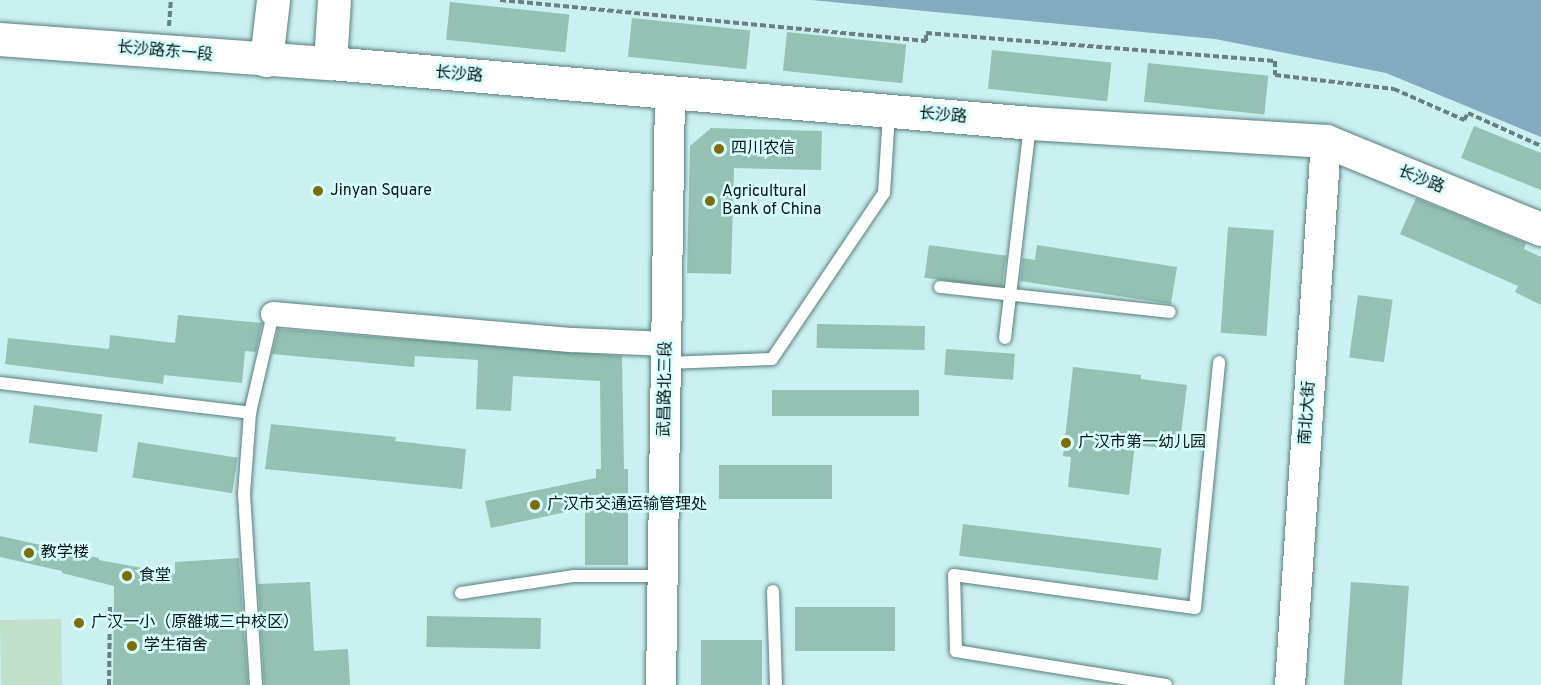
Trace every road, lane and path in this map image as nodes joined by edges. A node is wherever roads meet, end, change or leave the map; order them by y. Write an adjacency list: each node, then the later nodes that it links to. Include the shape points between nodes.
1 (500, 0): 11 (path, via 926,41 926,33 1275,62 1275,75 1394,89 1464,120 1468,113)
2 (272, 3): 5 (main road)
3 (333, 7): 6 (main road)
4 (0, 39): 5 (main road, 长沙路东一段)
5 (266, 60): 6 (main road, 长沙路东一段)
6 (330, 63): 7 (main road, 长沙路)
7 (670, 94): 8 (main road, 长沙路); 18 (street, 武昌路北三段)
8 (889, 111): 9 (main road, 长沙路); 18 (lane, via 884,193 772,359)
9 (1030, 123): 10 (main road, 长沙路); 14 (lane)
10 (1326, 141): 12 (main road, 长沙路); 31 (street, 南北大街)
11 (1541, 146)
12 (1541, 229)
13 (940, 287): 14 (lane)
14 (1010, 295): 15 (lane); 17 (lane)
15 (1170, 312)
16 (273, 314): 18 (street, via 573,340); 21 (lane)
17 (1005, 338)
18 (666, 354): 22 (street, 武昌路北三段)
19 (1219, 362): 30 (lane, via 1195,608 954,575 956,651)
20 (0, 382): 21 (lane)
21 (250, 413): 27 (lane, via 244,494)
22 (663, 576): 24 (lane, via 573,576); 28 (street, 武昌路北三段)
23 (773, 591): 29 (lane)
24 (461, 593)
25 (110, 604): 26 (path)
26 (109, 685)
27 (256, 685)
28 (662, 685)
29 (776, 685)
30 (1166, 685)
31 (1290, 685)

